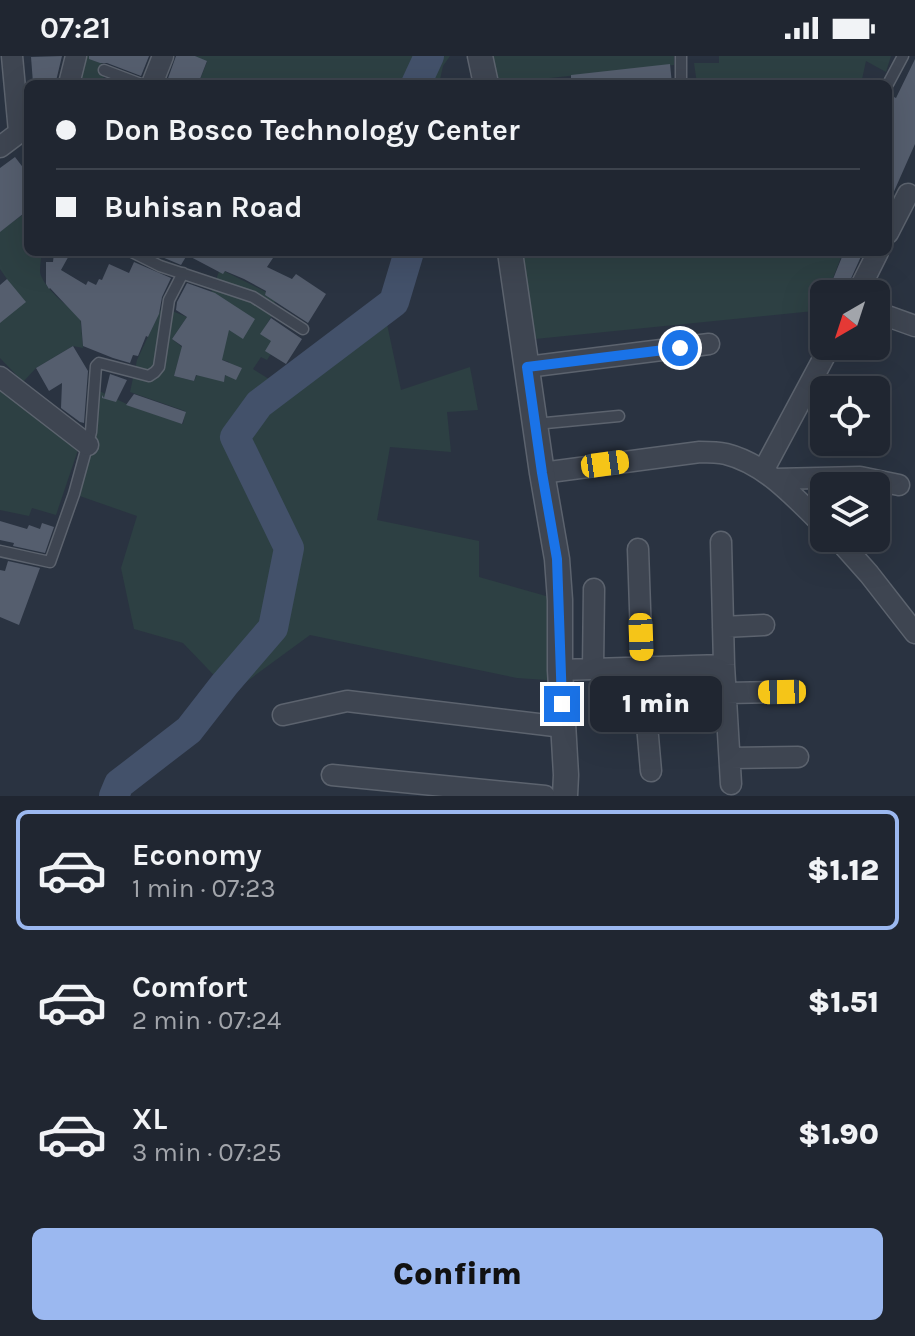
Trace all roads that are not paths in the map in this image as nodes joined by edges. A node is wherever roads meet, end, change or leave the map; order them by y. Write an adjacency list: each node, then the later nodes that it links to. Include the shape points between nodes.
1 (12, 56): 14 (street)
2 (76, 56): 8 (street)
3 (163, 56): 10 (street)
4 (480, 56): 11 (street)
5 (681, 56): 12 (lane)
6 (903, 56): 13 (lane)
7 (104, 70): 9 (lane)
8 (70, 80)
9 (130, 80)
10 (154, 80)
11 (485, 80)
12 (681, 80)
13 (890, 80)
14 (24, 129): 15 (street)
15 (0, 147)
16 (908, 194): 17 (street)
17 (892, 225)
18 (140, 256): 21 (lane)
19 (511, 256): 28 (street)
20 (876, 256): 22 (street)
21 (183, 273): 25 (lane, via 253,297); 32 (lane, via 169,300 155,372 149,376 96,366)
22 (864, 280)
23 (890, 317): 24 (street)
24 (915, 326)
25 (303, 329)
26 (709, 344): 28 (street)
27 (823, 360): 34 (street)
28 (527, 367): 31 (street)
29 (0, 377): 32 (street)
30 (619, 416): 31 (lane)
31 (536, 422): 33 (street)
32 (88, 445): 39 (lane, via 50,562)
33 (542, 473): 34 (street, via 700,452 742,460); 48 (street, via 557,559)
34 (769, 475): 35 (street, via 860,477); 36 (street)
35 (899, 485)
36 (810, 513)
37 (721, 542): 43 (street)
38 (638, 549): 46 (street)
39 (0, 551)
40 (849, 552): 44 (street)
41 (594, 589): 47 (street)
42 (764, 625): 43 (street)
43 (723, 627): 45 (street)
44 (915, 633)
45 (724, 665): 46 (street); 50 (street)
46 (642, 667): 47 (street); 55 (street)
47 (593, 668): 48 (street)
48 (560, 670): 52 (street)
49 (782, 692): 50 (street)
50 (726, 693): 54 (street)
51 (283, 715): 52 (street, via 347,701)
52 (563, 727): 59 (street)
53 (798, 757): 54 (street)
54 (730, 758): 57 (street)
55 (651, 771)
56 (332, 775): 58 (street)
57 (731, 784)
58 (545, 796)
59 (565, 796)

